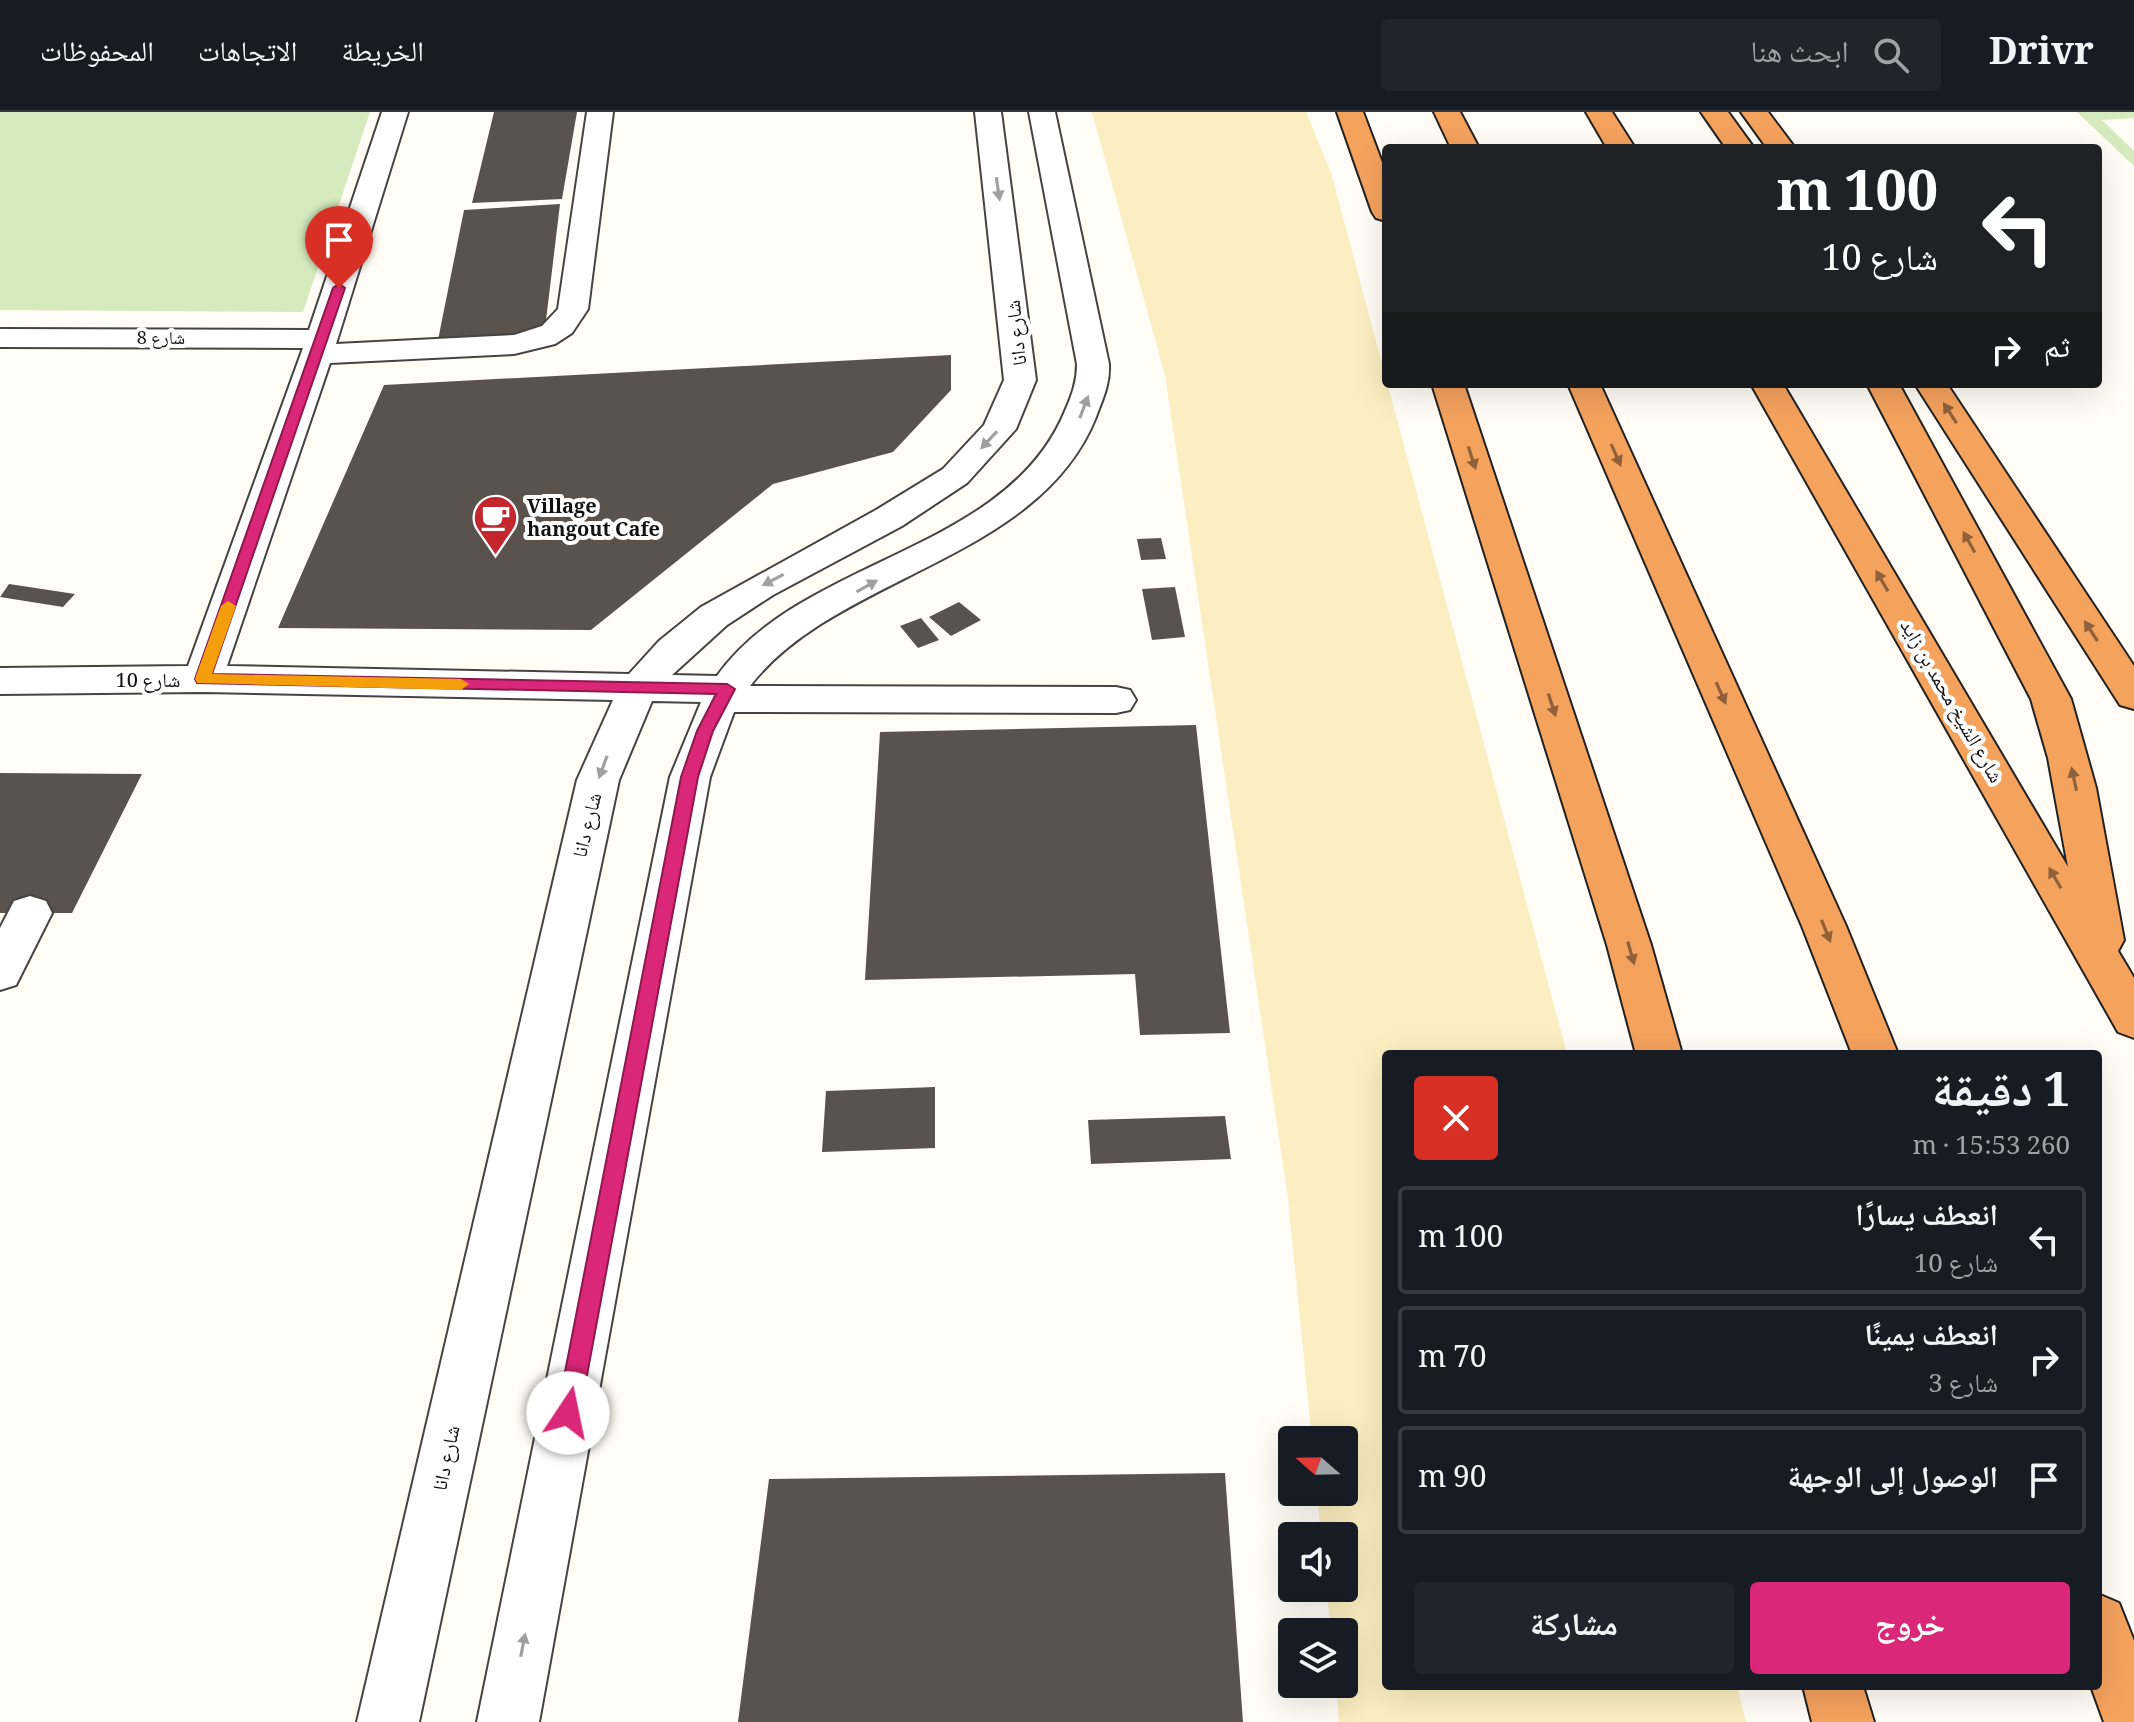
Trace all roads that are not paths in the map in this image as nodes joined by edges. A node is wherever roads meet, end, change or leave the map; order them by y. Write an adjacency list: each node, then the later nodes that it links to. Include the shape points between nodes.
1 (395, 112): 16 (street)
2 (600, 112): 16 (street, شارع 8, via 573,309 558,330 513,345)
3 (988, 112): 24 (street, شارع دانا, one-way to 24, via 1020,380 999,429 955,476 714,616)
4 (1042, 112): 25 (street, one-way to 4, via 754,657 788,630 961,534 1028,488 1072,436 1093,383 1090,346)
5 (1350, 112): 14 (highway)
6 (1447, 112): 10 (highway)
7 (1599, 112): 11 (highway)
8 (1714, 112): 12 (highway)
9 (1754, 112): 13 (highway)
10 (1463, 144)
11 (1619, 144)
12 (1737, 144)
13 (1778, 144)
14 (1382, 201)
15 (0, 338): 16 (street, شارع 8)
16 (320, 346): 22 (street)
17 (1449, 388): 32 (highway, one-way to 32)
18 (1586, 388): 33 (highway, one-way to 33, via 1824,926)
19 (1769, 388): 29 (highway, شارع الشيخ محمد بن زايد, one-way to 19)
20 (1885, 388): 29 (highway, one-way to 20, via 2076,786 2051,699)
21 (1934, 388): 26 (highway, one-way to 21)
22 (203, 679): 23 (street, شارع 10); 24 (street, شارع 10)
23 (0, 681)
24 (638, 688): 25 (street, شارع 10); 37 (street, شارع دانا, one-way to 37, via 616,732 584,830)
25 (725, 694): 27 (street, شارع 10); 38 (street, one-way to 25, via 690,777 705,731)
26 (2134, 696)
27 (1116, 700)
28 (30, 913): 30 (street)
29 (2106, 966): 31 (highway, شارع الشيخ محمد بن زايد)
30 (0, 972)
31 (2134, 1019)
32 (1658, 1050)
33 (1873, 1050)
34 (2102, 1635): 36 (highway)
35 (1834, 1690): 39 (highway)
36 (2134, 1721)
37 (388, 1722)
38 (508, 1722)
39 (1843, 1722)

